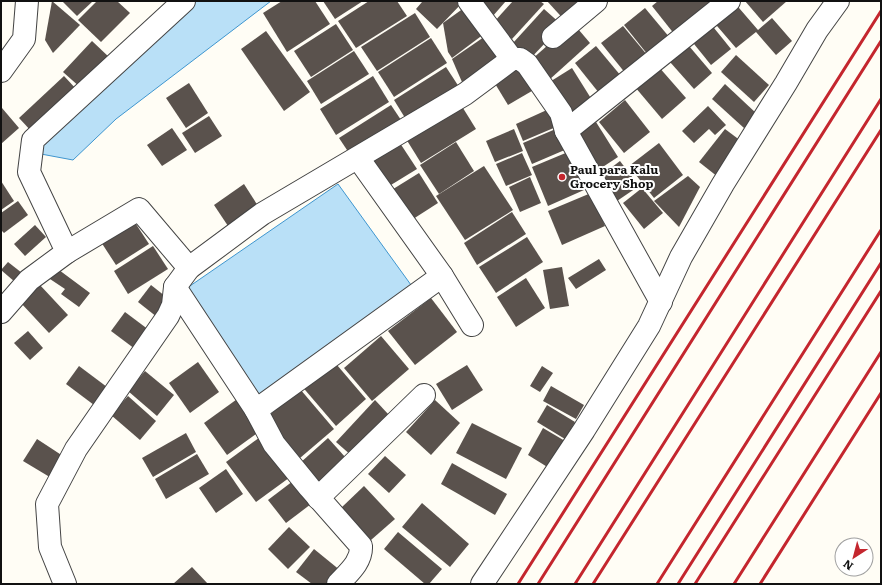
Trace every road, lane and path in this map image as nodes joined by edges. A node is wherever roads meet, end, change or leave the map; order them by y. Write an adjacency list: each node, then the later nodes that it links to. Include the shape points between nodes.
1 (26, 1): 9 (street, via 24,39)
2 (184, 1): 12 (street, via 33,140 29,172)
3 (468, 1): 8 (street)
4 (596, 1): 7 (street)
5 (729, 1): 10 (street)
6 (838, 1): 16 (street, via 817,30 723,184 681,257)
7 (553, 38)
8 (512, 59): 10 (street, via 520,59 527,64 561,113); 11 (street, via 465,94)
9 (1, 71)
10 (566, 131): 16 (street)
11 (358, 158): 13 (street, via 262,214); 14 (street)
12 (67, 252): 13 (street, via 139,209); 17 (street, via 29,280)
13 (189, 268): 15 (street)
14 (442, 276): 18 (street); 20 (street)
15 (175, 287): 20 (street); 22 (street, via 173,305 168,316 76,449 47,504 50,547)
16 (661, 302): 24 (street, via 649,326 584,430)
17 (1, 312)
18 (472, 325)
19 (424, 395): 21 (street)
20 (256, 410): 21 (street, via 274,444)
21 (318, 498): 23 (street, via 361,546 356,564)
22 (65, 584)
23 (338, 584)
24 (482, 584)

